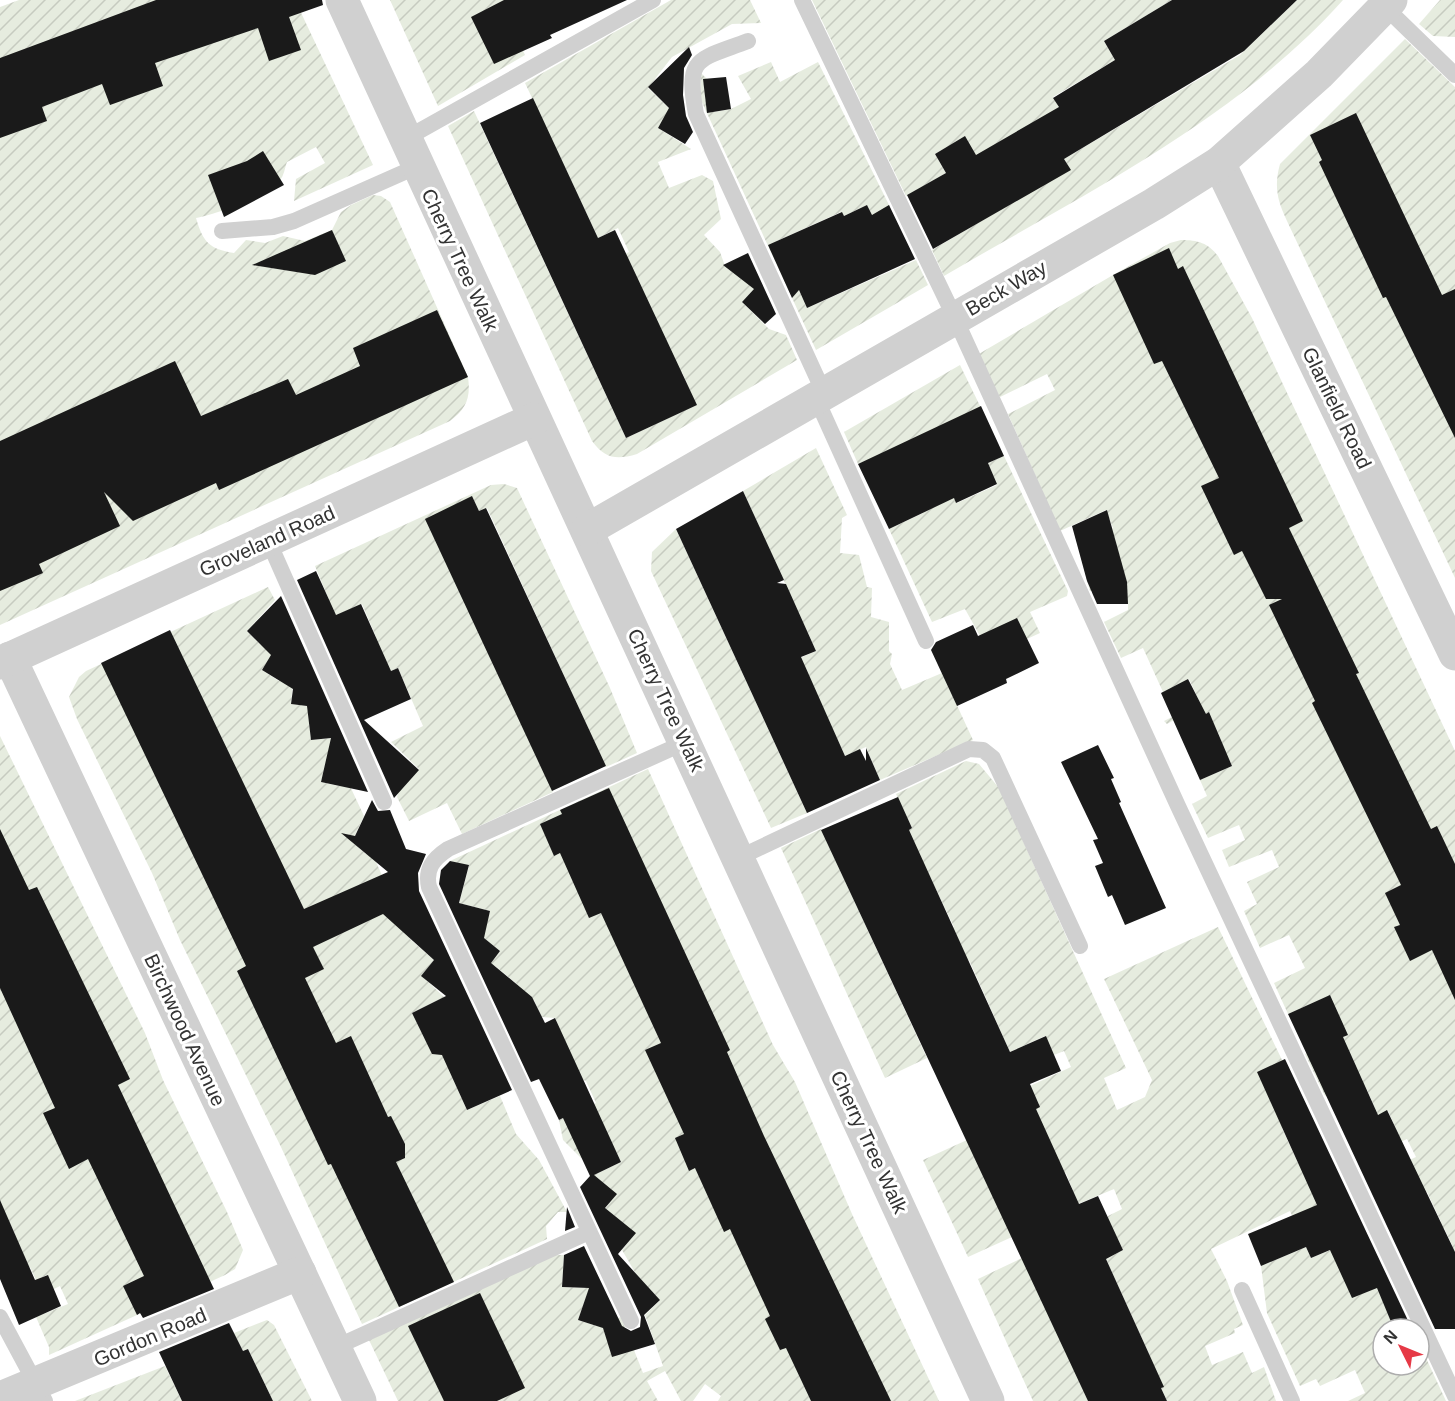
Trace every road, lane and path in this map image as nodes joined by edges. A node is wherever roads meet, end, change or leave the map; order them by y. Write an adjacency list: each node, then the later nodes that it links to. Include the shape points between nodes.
1 (342, 0): 7 (street, Cherry Tree Walk)
2 (653, 0): 7 (lane)
3 (802, 0): 10 (lane)
4 (1388, 4): 6 (lane); 8 (street, Beck Way, via 1319,74)
5 (748, 41): 11 (lane, via 705,57 697,64 690,83 696,114)
6 (1455, 75)
7 (411, 153): 9 (lane, via 294,221 273,227); 12 (street, Cherry Tree Walk)
8 (1219, 163): 10 (street, Beck Way); 16 (street, Glanfield Road)
9 (222, 231)
10 (955, 318): 11 (street, Beck Way); 29 (lane, via 1178,806)
11 (820, 395): 13 (street, Beck Way); 15 (lane)
12 (534, 419): 13 (street, Cherry Tree Walk); 14 (street, Groveland Road)
13 (587, 530): 18 (street, Cherry Tree Walk)
14 (268, 540): 17 (street, Groveland Road); 19 (lane)
15 (926, 641)
16 (1455, 654)
17 (5, 660): 23 (street, Birchwood Avenue)
18 (686, 742): 20 (street, Cherry Tree Walk); 22 (lane, via 448,849 436,857 427,877)
19 (384, 802)
20 (738, 858): 21 (lane, via 969,749 983,750 993,758); 32 (street, Cherry Tree Walk)
21 (1080, 945)
22 (589, 1232): 26 (lane); 27 (lane)
23 (300, 1273): 27 (street, Birchwood Avenue); 28 (street, Gordon Road)
24 (1242, 1290): 33 (lane)
25 (0, 1317): 28 (lane)
26 (631, 1321)
27 (336, 1347): 31 (street, Birchwood Avenue)
28 (41, 1393): 30 (street, Gordon Road)
29 (1455, 1396)
30 (0, 1398)
31 (360, 1401)
32 (988, 1401)
33 (1292, 1401)

